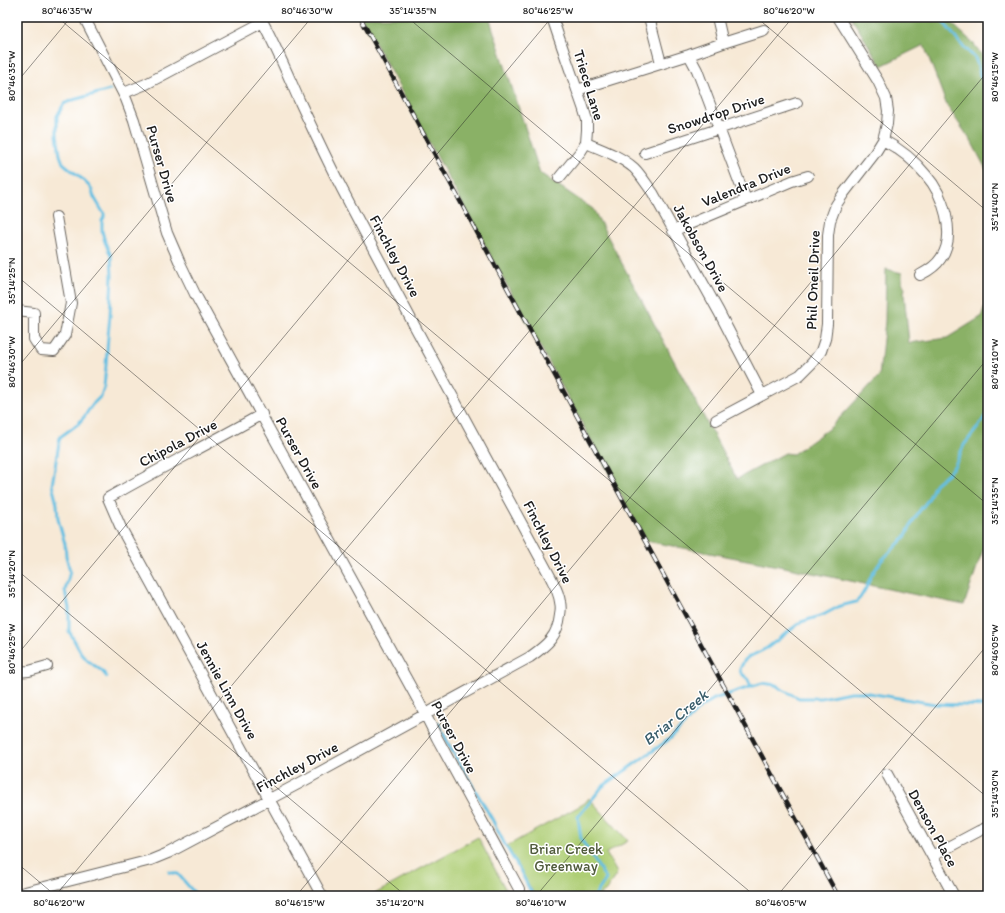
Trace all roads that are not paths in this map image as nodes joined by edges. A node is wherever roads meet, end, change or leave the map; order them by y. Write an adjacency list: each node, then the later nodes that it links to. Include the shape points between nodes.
1 (84, 17): 12 (street, Purser Drive)
2 (552, 17): 11 (street, Triece Lane)
3 (649, 17): 10 (street)
4 (718, 17): 8 (street)
5 (838, 17): 15 (street, Phil Oneil Drive, via 886,98 888,111)
6 (262, 20): 12 (street, via 146,84); 31 (street, Finchley Drive, via 323,152 551,578 561,603 557,630 547,644 530,657)
7 (764, 30): 8 (street)
8 (723, 43): 9 (street)
9 (689, 55): 10 (street); 14 (street)
10 (661, 63): 11 (street)
11 (577, 90): 16 (street, Triece Lane, via 587,120)
12 (124, 93): 26 (street, Purser Drive, via 167,233 195,294)
13 (797, 103): 14 (street, Snowdrop Drive)
14 (718, 129): 17 (street, Snowdrop Drive); 20 (street)
15 (883, 140): 23 (street, via 908,156 927,176 944,207 948,233 946,248 937,264); 25 (street, Phil Oneil Drive, via 836,205 830,222 828,324 821,351 800,375)
16 (586, 143): 19 (street, Triece Lane); 22 (street, Jakobson Drive, via 616,156 635,169 653,193)
17 (645, 153)
18 (808, 176): 20 (street, Valendra Drive)
19 (559, 178)
20 (746, 200): 22 (street, Valendra Drive)
21 (56, 217): 24 (street, via 71,303 65,335 54,351 41,350 34,340 34,313)
22 (673, 231): 25 (street, Jakobson Drive)
23 (920, 275)
24 (17, 311)
25 (762, 395): 27 (street, Phil Oneil Drive)
26 (262, 414): 28 (street, Chipola Drive); 31 (street, Purser Drive)
27 (716, 420)
28 (108, 498): 33 (street, Jennie Linn Drive)
29 (47, 666): 30 (street)
30 (17, 672)
31 (425, 714): 33 (street, Finchley Drive); 36 (street, Purser Drive)
32 (887, 774): 35 (street, Denson Place)
33 (269, 799): 37 (street, Finchley Drive, via 151,860); 38 (street, Jennie Linn Drive)
34 (988, 827): 35 (street)
35 (932, 856): 39 (street, Denson Place)
36 (519, 889)
37 (17, 894)
38 (322, 896)
39 (954, 896)

